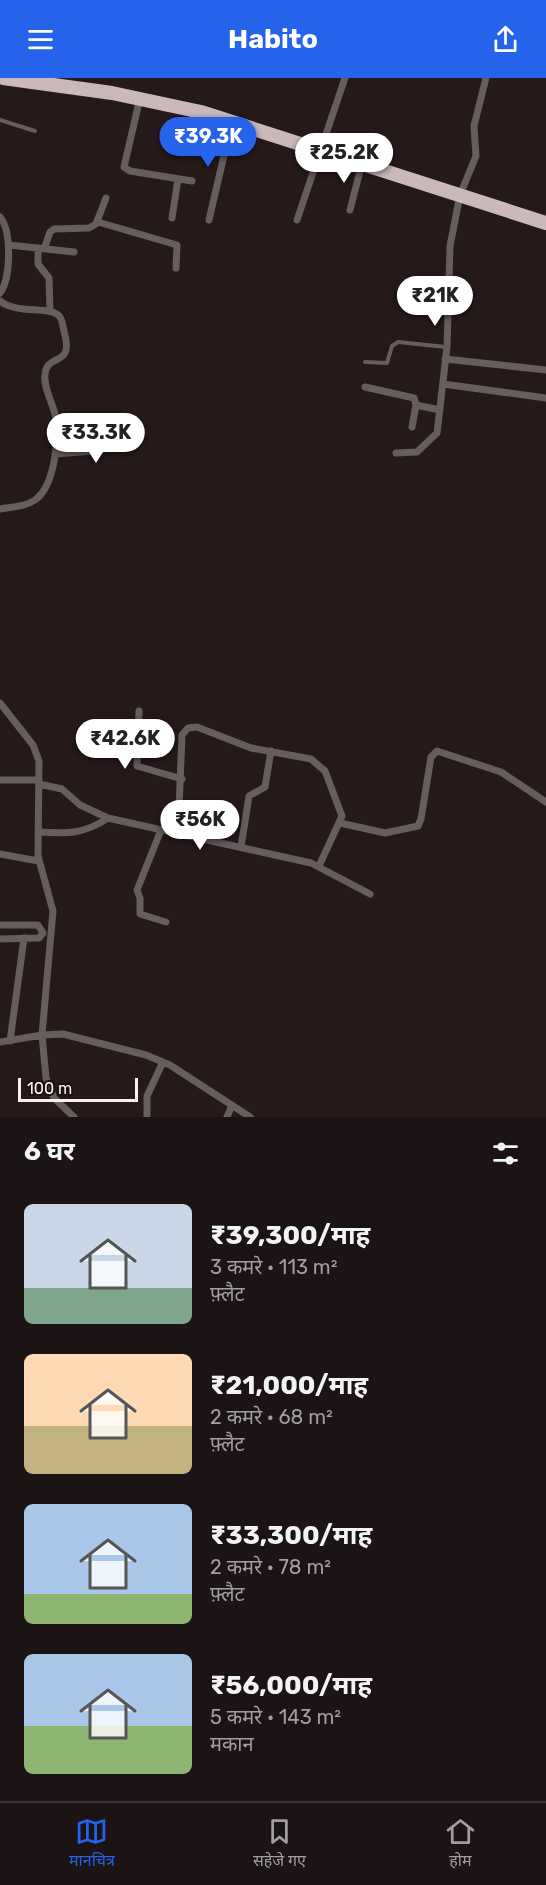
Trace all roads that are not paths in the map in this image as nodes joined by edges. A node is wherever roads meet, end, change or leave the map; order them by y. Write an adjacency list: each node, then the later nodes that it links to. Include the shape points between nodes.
1 (4, 78): 4 (highway); 5 (highway)
2 (345, 78): 9 (street)
3 (486, 78): 13 (street, via 474,126 476,156)
4 (0, 86)
5 (140, 98): 7 (highway); 11 (street, via 124,167)
6 (0, 120): 8 (lane)
7 (232, 121): 9 (highway); 18 (street)
8 (35, 131)
9 (322, 150): 10 (highway); 19 (street)
10 (362, 163): 13 (highway); 15 (street)
11 (178, 179): 12 (street); 17 (street)
12 (192, 181)
13 (460, 195): 21 (highway); 29 (street, via 450,246)
14 (106, 198): 20 (street)
15 (350, 210)
16 (0, 217): 22 (street, via 7,226)
17 (172, 218)
18 (209, 220)
19 (297, 220)
20 (98, 222): 23 (street, via 89,228 54,229); 25 (street, via 177,245)
21 (546, 223)
22 (9, 245): 23 (street); 26 (street)
23 (41, 248): 24 (street); 28 (street, via 38,264 49,278)
24 (74, 252)
25 (176, 268)
26 (0, 293)
27 (0, 302): 28 (street, via 13,309)
28 (50, 311): 41 (street, via 61,319 68,349 47,368 44,377 57,426)
29 (447, 347): 30 (street); 31 (lane, via 398,342 392,346 387,363)
30 (446, 359): 32 (street); 33 (street)
31 (365, 362)
32 (546, 370)
33 (443, 384): 35 (street); 37 (street)
34 (365, 387): 36 (street, via 412,397)
35 (546, 398)
36 (416, 405): 37 (street); 38 (street)
37 (440, 410): 40 (street, via 432,439 414,454)
38 (412, 427)
39 (131, 442): 41 (street, via 94,451)
40 (396, 453)
41 (55, 454): 42 (street, via 49,480 37,498)
42 (0, 509)
43 (0, 703): 48 (street, via 33,745 39,761)
44 (139, 711): 46 (street, via 137,766)
45 (271, 751): 46 (street, via 243,746 210,730 188,728 182,740); 51 (street, via 312,759 322,766 341,810); 55 (street, via 265,787 249,796)
46 (182, 779): 54 (street)
47 (0, 780): 48 (street)
48 (39, 782): 50 (street, via 62,789 83,807); 53 (street)
49 (546, 802): 51 (street, via 501,772 436,751 431,757 418,825 385,833)
50 (108, 818): 52 (street); 53 (street, via 76,833)
51 (340, 823): 58 (street)
52 (161, 830): 54 (street); 60 (street, via 136,890 139,914)
53 (38, 832): 57 (street)
54 (178, 833): 55 (street)
55 (241, 847): 58 (street)
56 (0, 854): 57 (street)
57 (38, 861): 64 (street, via 52,911)
58 (319, 866): 59 (street)
59 (370, 894)
60 (166, 922)
61 (0, 926): 62 (street, via 41,927 42,936)
62 (24, 938): 63 (street); 65 (street)
63 (0, 939)
64 (42, 1035): 65 (street); 67 (street, via 63,1034); 69 (street, via 49,1088)
65 (10, 1041): 66 (street)
66 (0, 1042)
67 (163, 1062): 68 (street); 70 (street, via 149,1089)
68 (232, 1105): 71 (street); 72 (street)
69 (74, 1117)
70 (147, 1117)
71 (227, 1117)
72 (250, 1117)

